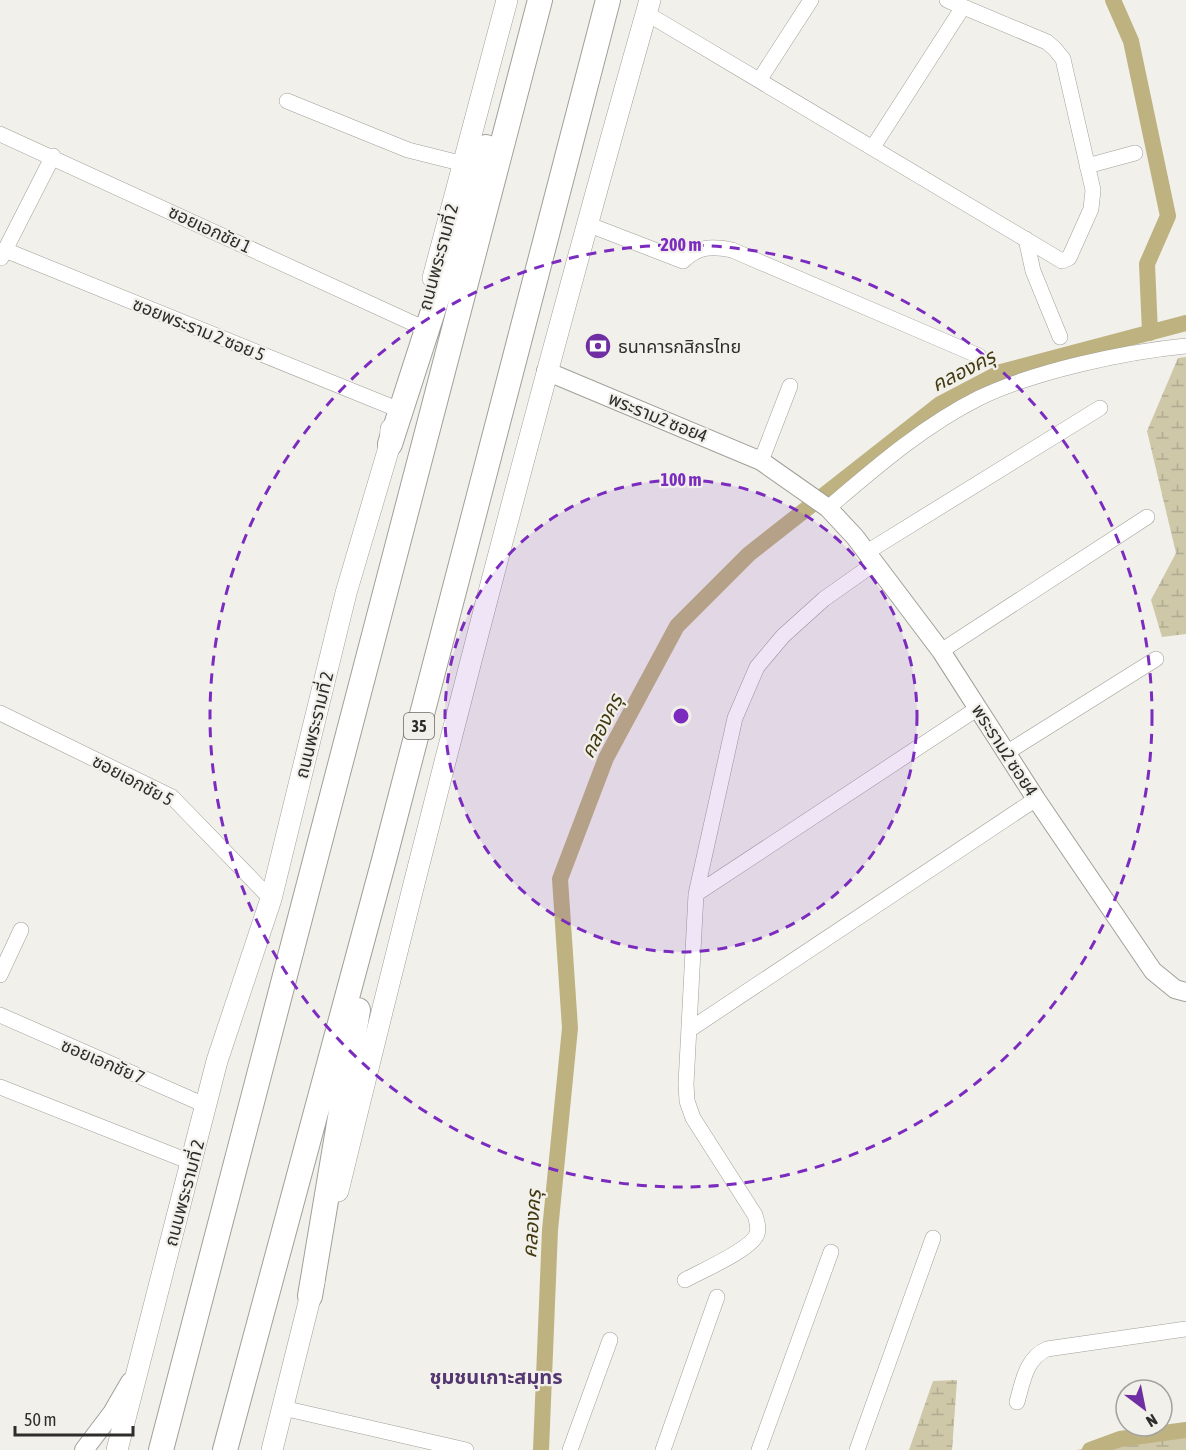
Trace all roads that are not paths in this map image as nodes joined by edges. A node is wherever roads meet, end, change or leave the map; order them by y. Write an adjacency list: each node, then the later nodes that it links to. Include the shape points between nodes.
1 (507, 0): 15 (main road, ถนนพระรามที่ 2)
2 (532, 0): 28 (highway)
3 (540, 0): 62 (highway, ถนนพระรามที่ 2)
4 (608, 0): 39 (highway, 35)
5 (811, 0): 9 (street)
6 (947, 0): 8 (street)
7 (648, 6): 9 (street); 17 (main road, 35)
8 (963, 7): 12 (street); 16 (street, via 1055,48 1063,59)
9 (759, 79): 12 (street)
10 (287, 101): 15 (street, via 408,150)
11 (0, 134): 14 (street, ซอยเอกชัย 1)
12 (873, 147): 18 (street)
13 (1136, 153): 16 (street)
14 (52, 156): 19 (street); 20 (street, ซอยเอกชัย 1)
15 (464, 164): 20 (main road, ถนนพระรามที่ 2)
16 (1087, 166): 18 (street, via 1093,190 1091,209 1069,258 1062,261)
17 (587, 224): 23 (street, via 683,261 704,248 732,250); 24 (main road, 35)
18 (1026, 239): 21 (street, via 1033,271)
19 (2, 255): 26 (street, ซอยพระราม 2 ซอย 5)
20 (419, 326): 26 (main road, ถนนพระรามที่ 2)
21 (1060, 338)
22 (1186, 346): 30 (street, via 1074,367 1018,382 980,398 924,432)
23 (979, 356)
24 (546, 371): 29 (street, พระราม2 ซอย4); 53 (main road, 35, via 440,773)
25 (790, 386): 29 (street)
26 (392, 407): 28 (main road, ถนนพระรามที่ 2)
27 (1100, 408): 32 (street)
28 (390, 444): 41 (main road, ถนนพระรามที่ 2, via 346,593)
29 (761, 461): 30 (street, พระราม2 ซอย4)
30 (826, 506): 32 (street, พระราม2 ซอย4)
31 (1147, 517): 33 (street)
32 (871, 557): 33 (street, พระราม2 ซอย4); 40 (street, via 800,621 757,667 735,718)
33 (940, 651): 35 (street, พระราม2 ซอย4)
34 (1156, 659): 37 (street)
35 (978, 708): 37 (street, พระราม2 ซอย4); 40 (street)
36 (0, 714): 41 (street, ซอยเอกชัย 5, via 172,797)
37 (1006, 753): 38 (street, พระราม2 ซอย4)
38 (1036, 799): 44 (street, พระราม2 ซอย4, via 1153,970 1176,989); 46 (street)
39 (384, 860): 53 (highway); 63 (highway, 35)
40 (696, 894): 46 (street)
41 (271, 899): 48 (main road, ถนนพระรามที่ 2, via 217,1061)
42 (21, 930): 43 (street)
43 (0, 975)
44 (1186, 992)
45 (0, 1015): 48 (street, ซอยเอกชัย 7)
46 (689, 1030): 52 (street, via 687,1101 693,1118 755,1215 758,1233 752,1242)
47 (0, 1087): 49 (street)
48 (207, 1106): 49 (main road, ถนนพระรามที่ 2)
49 (193, 1163): 57 (main road, ถนนพระรามที่ 2)
50 (933, 1238): 69 (street)
51 (831, 1252): 68 (street)
52 (685, 1280)
53 (310, 1296): 59 (main road, 35)
54 (717, 1297): 67 (street)
55 (1186, 1329): 58 (street, via 1047,1349 1030,1362)
56 (610, 1340): 66 (street)
57 (139, 1366): 60 (street, via 112,1413); 61 (main road, ถนนพระรามที่ 2)
58 (1017, 1402)
59 (283, 1408): 64 (main road, 35); 65 (street)
60 (84, 1450)
61 (117, 1450)
62 (161, 1450)
63 (225, 1450)
64 (272, 1450)
65 (466, 1450)
66 (570, 1450)
67 (663, 1450)
68 (759, 1450)
69 (857, 1450)

